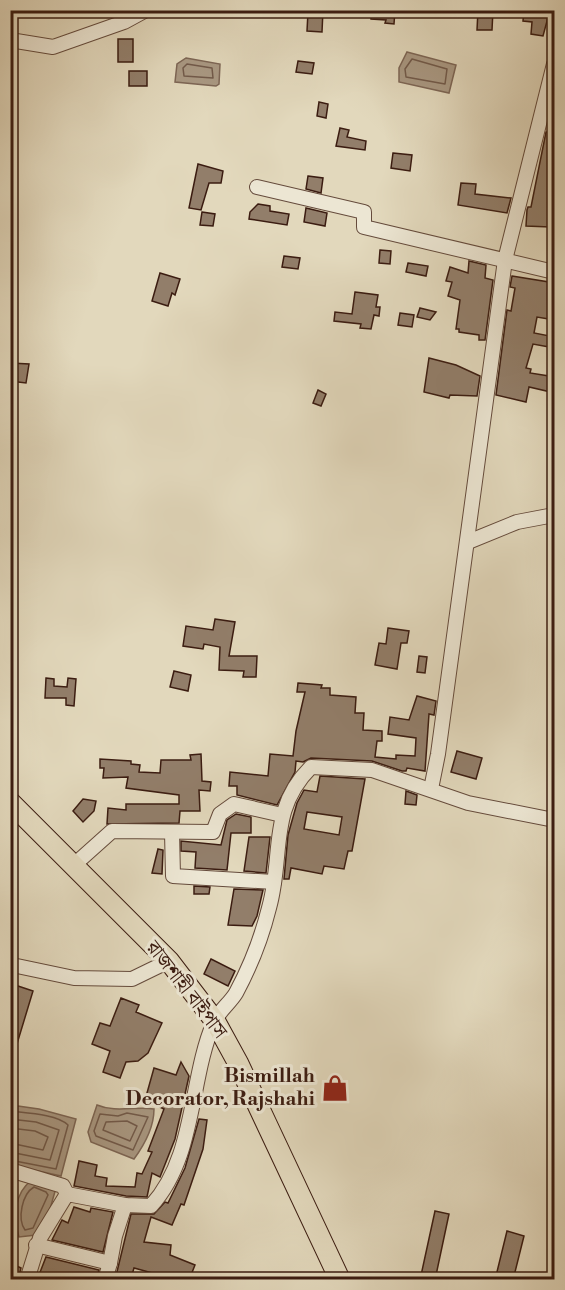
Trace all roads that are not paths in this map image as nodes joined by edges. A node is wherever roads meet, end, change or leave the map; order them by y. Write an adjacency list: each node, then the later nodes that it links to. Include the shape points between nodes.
1 (146, 10): 2 (street, via 124,22 53,47)
2 (10, 40)
3 (555, 64): 5 (street)
4 (257, 187): 5 (street, via 364,212 364,227)
5 (505, 260): 6 (street); 8 (street)
6 (555, 272)
7 (555, 515): 8 (street, via 517,522)
8 (468, 542): 9 (street)
9 (430, 789): 11 (street, via 372,770 311,767 292,789); 12 (street, via 468,803)
10 (10, 801): 14 (highway, রাজশাহী বাইপাস)
11 (282, 815): 13 (street, via 234,804 220,814 213,832); 15 (street)
12 (555, 820)
13 (172, 832): 14 (street, via 112,831); 15 (street, via 173,876)
14 (74, 865): 16 (highway, রাজশাহী বাইপাস)
15 (274, 882): 18 (street, via 270,907 249,964 235,994)
16 (169, 962): 17 (street, via 132,980 74,978); 18 (highway, রাজশাহী বাইপাস)
17 (17, 966)
18 (215, 1021): 21 (street, via 176,1166 151,1206); 26 (highway, রাজশাহী বাইপাস)
19 (10, 1170): 20 (street, via 63,1186)
20 (66, 1194): 21 (street); 24 (street, via 40,1239)
21 (125, 1205): 23 (street)
22 (36, 1245): 23 (street)
23 (110, 1263): 25 (street)
24 (27, 1280)
25 (105, 1280)
26 (340, 1280)

